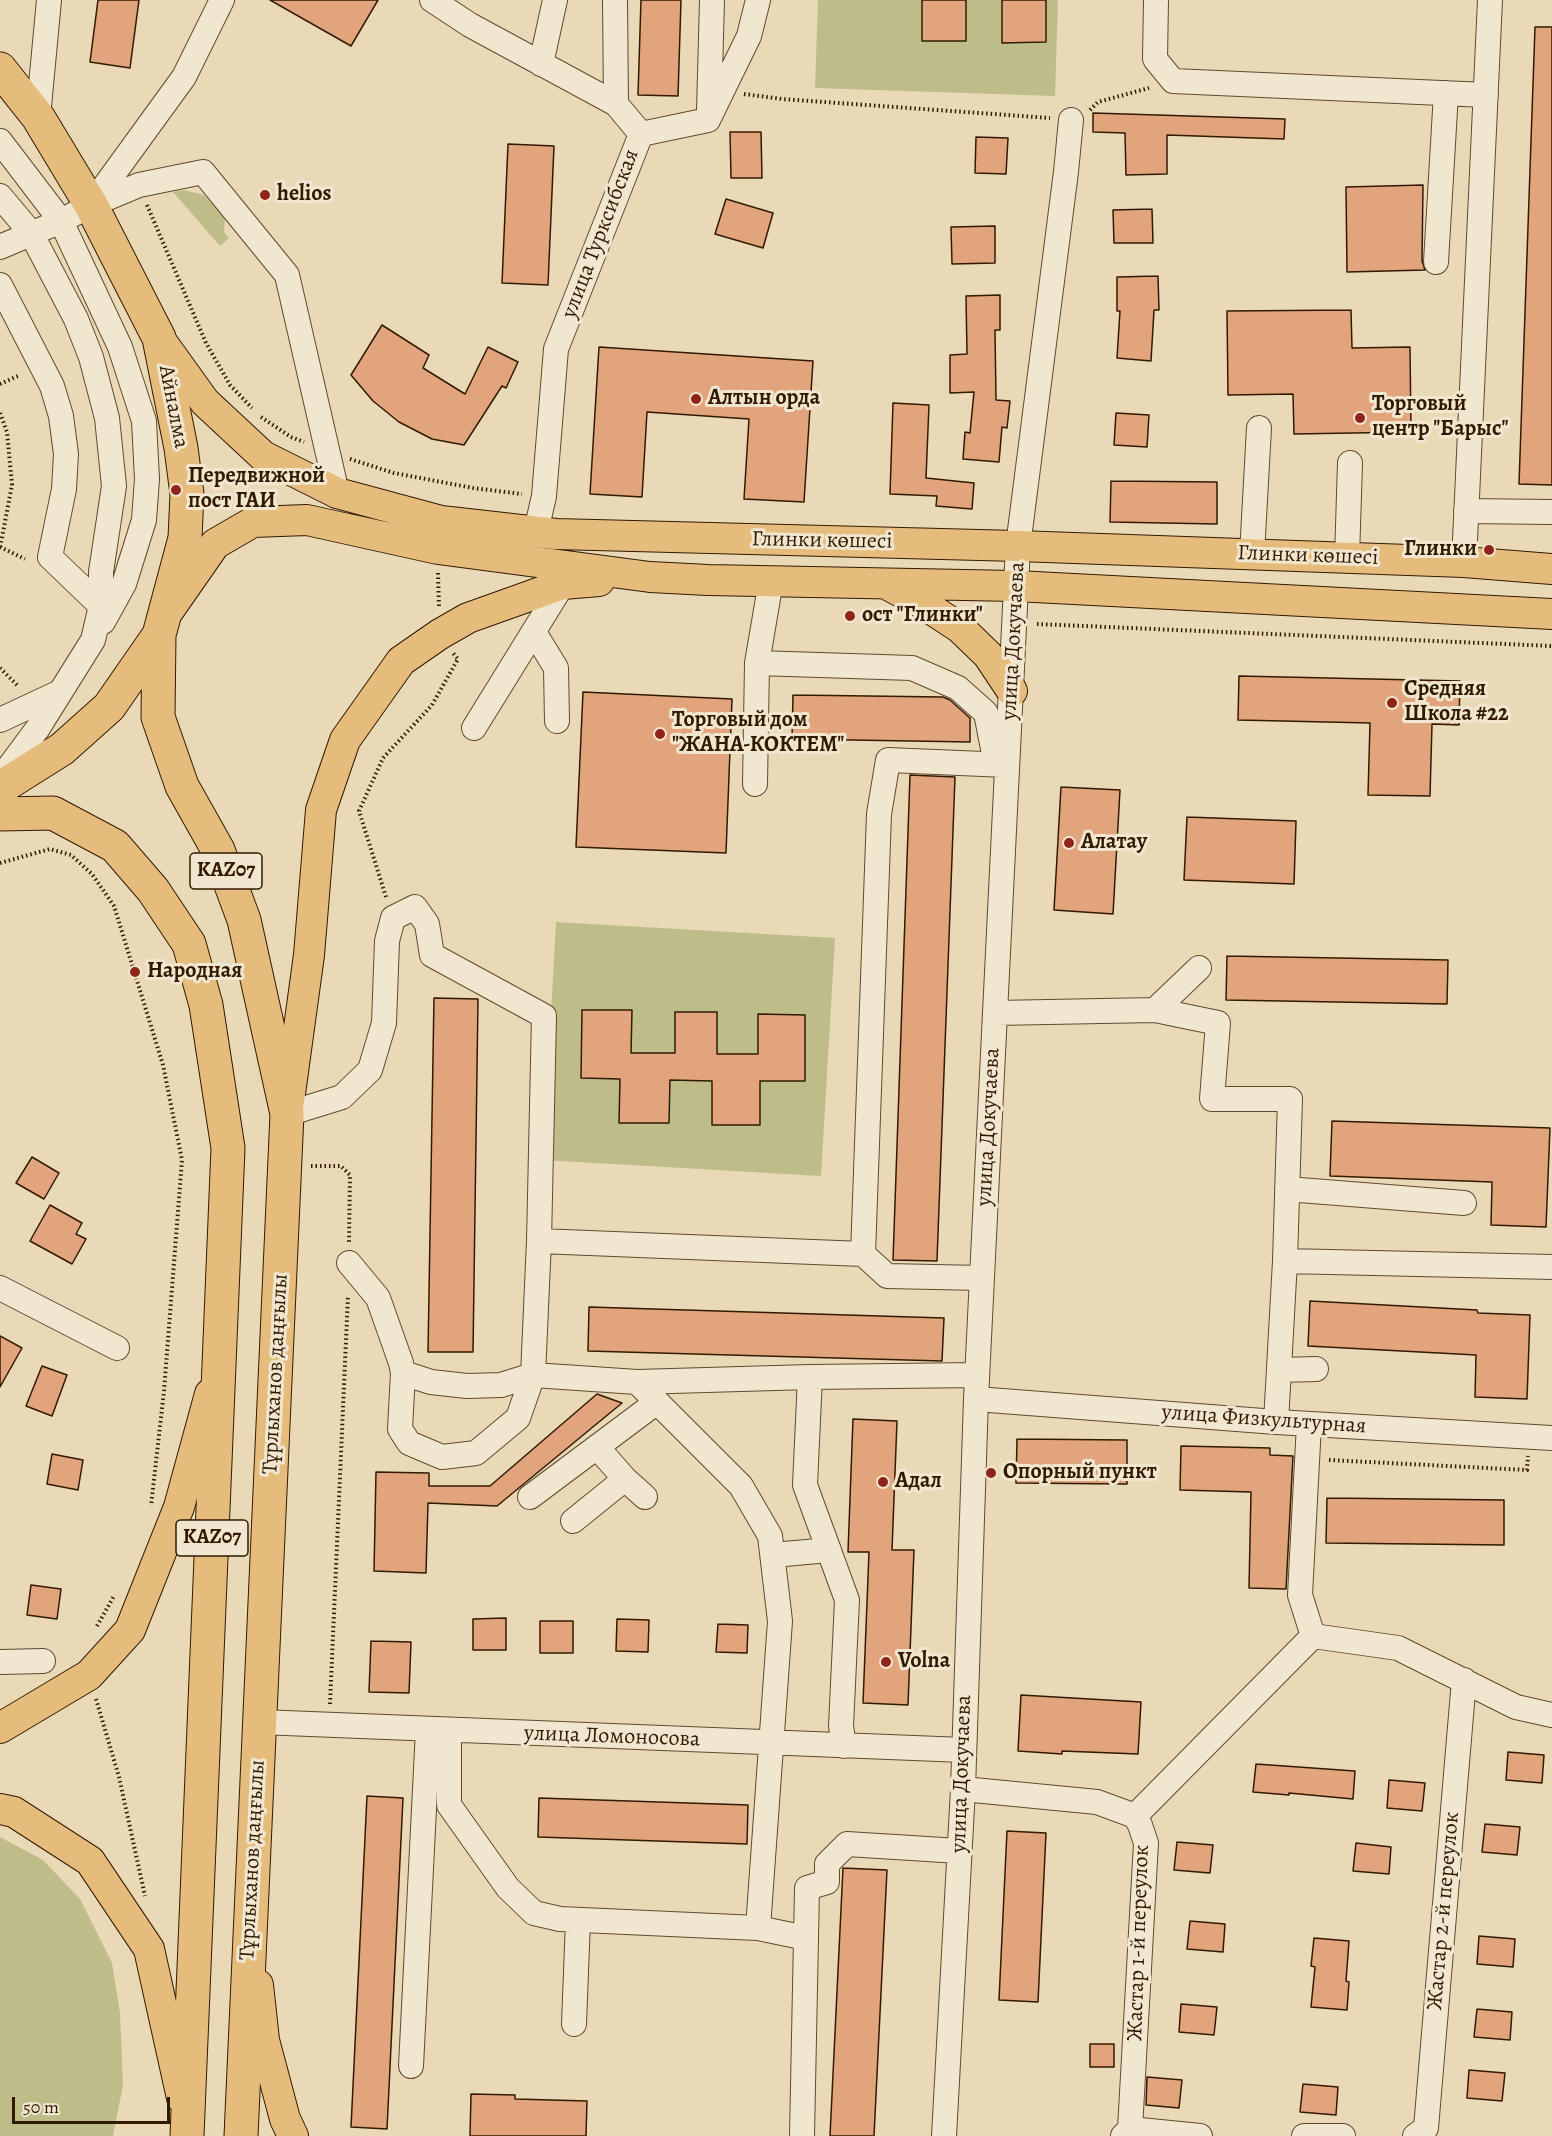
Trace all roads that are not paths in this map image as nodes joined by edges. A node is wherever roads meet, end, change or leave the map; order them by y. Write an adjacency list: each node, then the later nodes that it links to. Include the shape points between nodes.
1 (49, 0): 15 (street)
2 (222, 0): 21 (street, via 184,77)
3 (432, 0): 10 (street)
4 (555, 0): 10 (street)
5 (615, 0): 14 (street)
6 (712, 0): 16 (street)
7 (758, 0): 16 (street, via 749,36)
8 (1156, 0): 12 (street, via 1155,59 1173,81)
9 (1490, 0): 13 (street)
10 (541, 64): 14 (street)
11 (0, 69): 15 (highway, Айналма / KAZ07)
12 (1446, 93): 13 (street); 25 (street)
13 (1486, 95): 31 (street)
14 (616, 104): 18 (street)
15 (38, 117): 21 (highway, Айналма / KAZ07)
16 (708, 120): 18 (street, улица Турксибская)
17 (1071, 120): 34 (street, улица Докучаева)
18 (641, 134): 33 (street, улица Турксибская, via 556,349 544,496)
19 (0, 141): 22 (street)
20 (0, 196): 23 (street)
21 (91, 205): 22 (street); 27 (highway, Айналма / KAZ07); 30 (street, via 139,185 203,171 287,275)
22 (61, 221): 23 (street); 48 (street, via 120,347 144,421 144,520 124,584)
23 (31, 233): 24 (street); 44 (street, via 76,319 107,418 114,486 100,572)
24 (0, 247)
25 (1437, 262)
26 (0, 285): 44 (street, via 52,386 61,416 66,454 64,489 50,557)
27 (159, 338): 30 (main road, Глинки көшесі, via 205,402 264,456); 46 (highway, Айналма / KAZ07, via 187,494 184,538)
28 (1259, 428): 35 (street)
29 (1350, 463): 36 (street)
30 (337, 493): 33 (main road, Глинки көшесі, via 441,521)
31 (1466, 511): 32 (street); 37 (street)
32 (1552, 512)
33 (536, 531): 34 (main road, Глинки көшесі)
34 (1018, 546): 35 (main road, Глинки көшесі); 43 (street, улица Докучаева)
35 (1252, 554): 36 (main road, Глинки көшесі)
36 (1347, 558): 37 (main road, Глинки көшесі)
37 (1464, 562): 38 (main road, Глинки көшесі)
38 (1552, 569)
39 (650, 577): 40 (main road, Глинки көшесі); 42 (main road); 46 (main road, Глинки көшесі, via 438,549 307,520 254,522 215,544)
40 (771, 581): 41 (main road, Глинки көшесі); 49 (street)
41 (884, 583): 43 (main road, Глинки көшесі); 50 (main road, via 960,628 988,655)
42 (563, 584): 47 (street); 63 (main road, via 468,618 440,634 401,662 345,740 321,810 309,955)
43 (1016, 586): 45 (main road, Глинки көшесі); 50 (street, улица Докучаева)
44 (101, 606): 48 (street)
45 (1552, 614)
46 (162, 625): 58 (highway, Айналма / KAZ07, via 109,707 62,749); 63 (highway, Тұрлыханов даңғылы / KAZ07, via 158,717 182,786 218,850 244,920)
47 (534, 632): 53 (street, via 556,668); 54 (street)
48 (93, 640): 51 (street)
49 (757, 663): 55 (street, via 912,668 958,688 986,712); 57 (street)
50 (1012, 691): 55 (street, улица Докучаева)
51 (58, 693): 52 (street); 56 (street)
52 (0, 720)
53 (557, 721)
54 (474, 728)
55 (1002, 764): 62 (street, улица Докучаева); 67 (street, via 888,760 879,814)
56 (0, 779)
57 (755, 784)
58 (0, 788)
59 (0, 814): 74 (highway, KAZ07, via 53,813 115,846 153,890 189,944 206,1005 228,1148)
60 (1199, 968): 61 (street)
61 (1155, 1010): 62 (street); 64 (street, via 1218,1023 1212,1099 1290,1099)
62 (995, 1013): 71 (street, улица Докучаева)
63 (287, 1114): 66 (street, via 342,1097 370,1070 384,1023 387,941 393,918 415,907 427,924 432,955 544,1016); 99 (highway, Тұрлыханов даңғылы / KAZ07)
64 (1287, 1189): 65 (street); 68 (street)
65 (1464, 1203)
66 (539, 1241): 67 (street); 78 (street)
67 (863, 1254): 71 (street, via 887,1276)
68 (1285, 1261): 70 (street); 76 (street)
69 (349, 1263): 77 (street, via 378,1298)
70 (1552, 1267)
71 (982, 1278): 79 (street, улица Докучаева)
72 (0, 1288): 73 (street)
73 (117, 1348)
74 (219, 1362): 100 (main road, via 179,1507 130,1630 89,1675); 115 (highway, KAZ07)
75 (1316, 1369): 76 (street)
76 (1279, 1370): 84 (street)
77 (403, 1373): 78 (street, via 431,1382 467,1386 501,1385); 78 (street, via 400,1429 409,1443 441,1457 476,1453 518,1418)
78 (533, 1375): 81 (street)
79 (977, 1375): 80 (street); 82 (street, улица Докучаева)
80 (810, 1377): 81 (street); 92 (street, via 805,1485)
81 (637, 1382): 83 (street)
82 (976, 1399): 84 (street, улица Физкультурная); 104 (street, улица Докучаева)
83 (657, 1402): 87 (street); 93 (street, via 741,1486 770,1536)
84 (1276, 1422): 85 (street, улица Физкультурная)
85 (1310, 1424): 86 (street, улица Физкультурная); 94 (street, via 1300,1595)
86 (1540, 1438)
87 (597, 1447): 88 (street); 89 (street)
88 (625, 1479): 90 (street); 91 (street)
89 (531, 1497)
90 (645, 1497)
91 (573, 1521)
92 (829, 1550): 93 (street); 103 (street, via 847,1600 841,1726)
93 (773, 1555): 102 (street, via 780,1621)
94 (1313, 1636): 97 (street, via 1398,1648); 107 (street)
95 (43, 1661): 96 (street)
96 (0, 1662)
97 (1464, 1680): 98 (street, via 1516,1707); 124 (street, Жастар 2-й переулок, via 1426,2128)
98 (1552, 1715)
99 (260, 1722): 101 (street, улица Ломоносова); 109 (highway, Тұрлыханов даңғылы / KAZ07)
100 (0, 1728)
101 (438, 1730): 102 (street, улица Ломоносова); 110 (street, via 449,1805 508,1888 534,1913); 114 (street)
102 (771, 1743): 103 (street, улица Ломоносова); 111 (street)
103 (844, 1746): 104 (street, улица Ломоносова)
104 (964, 1750): 105 (street, улица Докучаева)
105 (963, 1789): 107 (street, Жастар 1-й переулок, via 1097,1802); 108 (street, улица Докучаева)
106 (0, 1809): 115 (main road, via 14,1812 90,1861 149,1949)
107 (1135, 1816): 116 (street, Жастар 1-й переулок, via 1146,1843)
108 (959, 1851): 112 (street, via 847,1844 827,1864 827,1882 807,1888); 120 (street, улица Докучаева)
109 (250, 1916): 117 (highway, Тұрлыханов даңғылы / KAZ07); 118 (main road, via 264,2040)
110 (578, 1920): 111 (street); 113 (street)
111 (758, 1928): 112 (street)
112 (806, 1938): 119 (street)
113 (574, 2024)
114 (411, 2066)
115 (187, 2129)
116 (1127, 2132): 121 (street)
117 (240, 2136)
118 (293, 2136)
119 (802, 2136)
120 (944, 2136)
121 (1200, 2136)
122 (1304, 2136): 123 (street)
123 (1343, 2136)
124 (1415, 2136)

